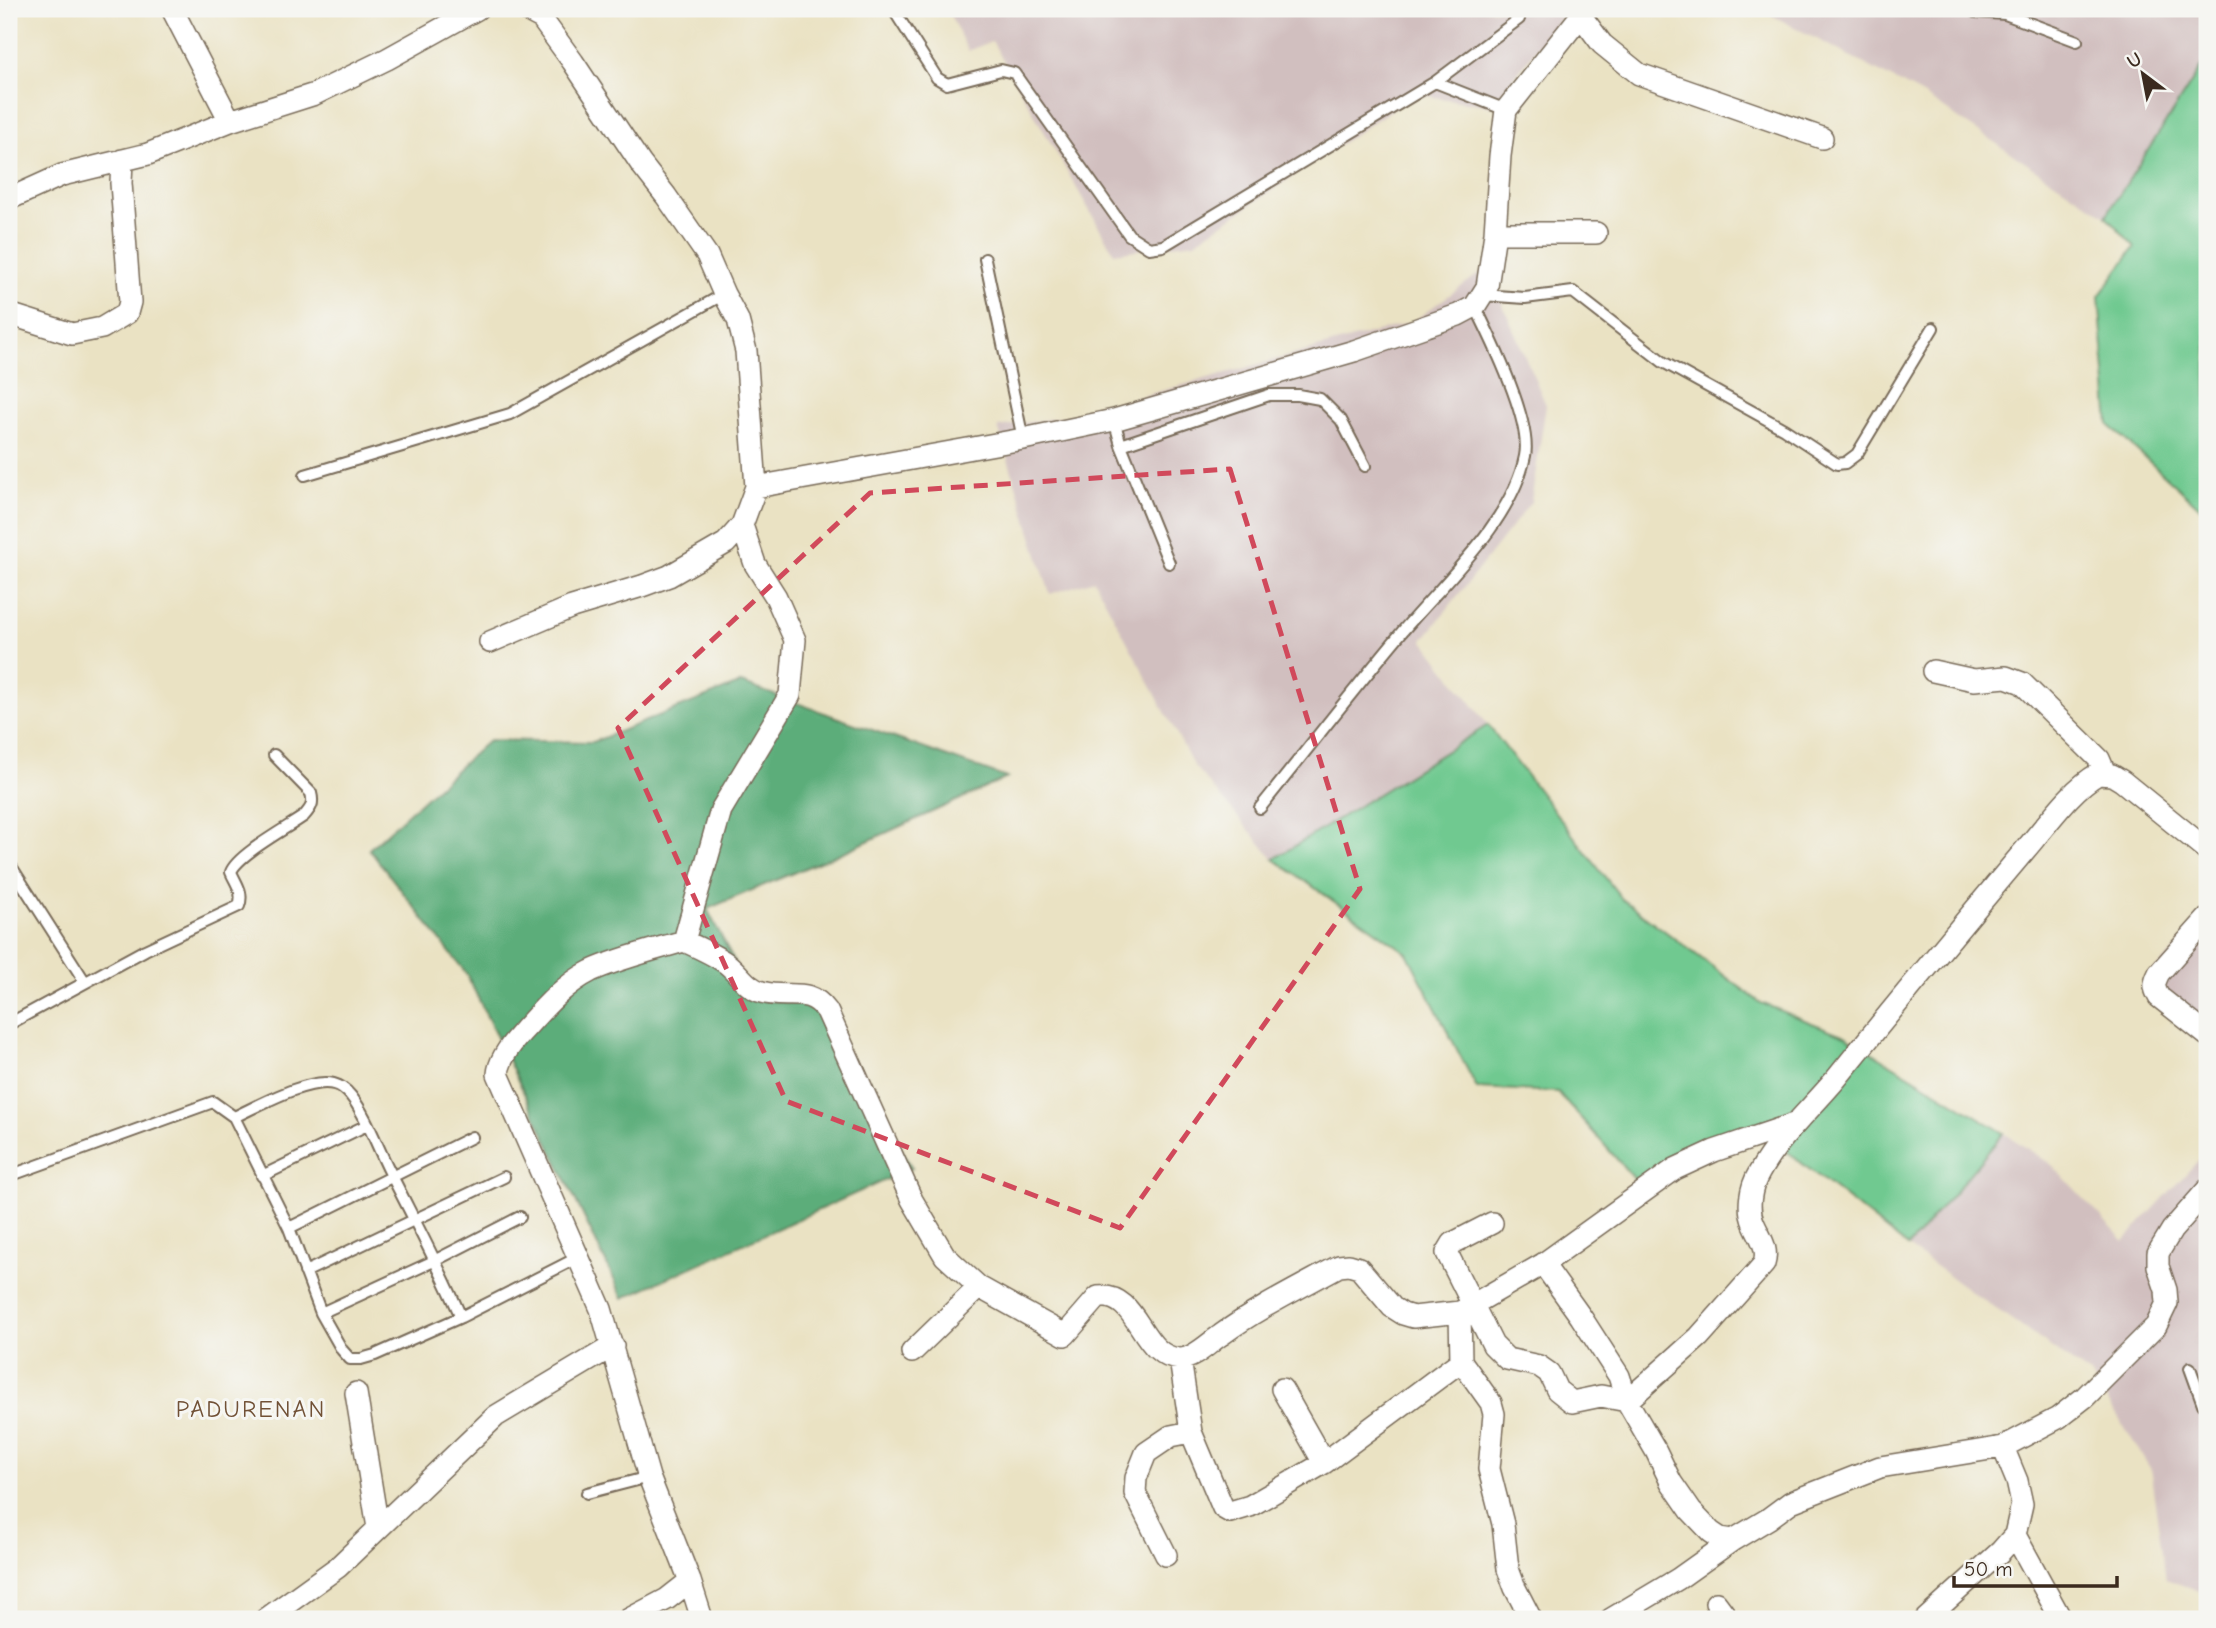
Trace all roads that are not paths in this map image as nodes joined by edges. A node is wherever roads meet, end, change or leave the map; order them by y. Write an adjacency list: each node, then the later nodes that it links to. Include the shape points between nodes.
1 (172, 9): 11 (street)
2 (477, 9): 11 (street, via 314,94)
3 (524, 9): 18 (street, via 541,19 573,62 701,247)
4 (893, 9): 9 (lane, via 937,78 947,84 1001,70 1014,73 1129,236 1149,248 1163,246)
5 (1521, 9): 9 (lane, via 1519,19)
6 (1970, 9): 8 (lane, via 2005,14)
7 (1584, 12): 10 (street); 12 (street, via 1602,44 1639,74)
8 (2077, 41)
9 (1435, 82): 10 (lane)
10 (1506, 110): 15 (street)
11 (230, 121): 13 (street)
12 (1822, 138)
13 (122, 160): 14 (street, via 62,175); 20 (street, via 127,313 102,328 72,334)
14 (9, 199)
15 (1495, 233): 16 (street); 19 (street, via 1487,287)
16 (1596, 233)
17 (985, 259): 23 (lane)
18 (724, 294): 26 (lane, via 510,414); 27 (street, via 738,320 746,351)
19 (1478, 300): 21 (lane, via 1573,292 1663,362 1837,464 1845,464 1857,454); 22 (street, via 1458,315 1354,351); 34 (lane, via 1522,421 1526,454 1514,490 1480,543)
20 (9, 314)
21 (1933, 328)
22 (1114, 420): 23 (street); 24 (lane)
23 (1023, 439): 27 (street)
24 (1121, 444): 25 (lane, via 1269,395 1298,395 1320,399 1341,420); 29 (lane)
25 (1365, 467)
26 (305, 475)
27 (756, 487): 28 (street)
28 (742, 525): 30 (street, via 726,543 668,576 572,607); 38 (street, via 755,564 795,640 790,695 721,810)
29 (1170, 563)
30 (490, 642)
31 (1933, 671): 33 (street, via 1973,680 2006,677 2022,683 2099,759)
32 (274, 755): 39 (lane, via 314,800 304,816 232,867 240,890 239,906)
33 (2105, 773): 35 (street, via 2134,789); 43 (street, via 2092,777 2073,794)
34 (1260, 808)
35 (2207, 850)
36 (9, 863): 39 (lane)
37 (2207, 919): 41 (street, via 2154,982 2159,997)
38 (684, 940): 55 (street, via 590,972 572,983 544,1007 498,1066); 59 (street, via 724,961 752,988 808,995 820,1001 912,1200 945,1256)
39 (85, 982): 40 (lane)
40 (9, 1024)
41 (2207, 1035)
42 (234, 1117): 44 (lane, via 313,1084 331,1083 353,1098); 47 (lane, via 213,1102); 48 (lane)
43 (1794, 1124): 57 (street, via 1714,1151 1675,1170); 70 (street, via 1752,1189 1750,1211 1766,1250 1764,1264 1699,1337)
44 (367, 1125): 46 (lane); 48 (lane)
45 (472, 1137): 46 (lane)
46 (392, 1175): 52 (lane); 54 (lane)
47 (9, 1176)
48 (262, 1176): 54 (lane)
49 (504, 1177): 52 (lane)
50 (2207, 1190): 73 (street, via 2158,1253 2167,1303 2156,1326 2059,1419)
51 (520, 1217): 56 (lane)
52 (414, 1219): 56 (lane); 58 (lane)
53 (1492, 1223): 60 (street, via 1453,1243 1447,1254)
54 (289, 1228): 58 (lane)
55 (578, 1258): 62 (lane); 63 (street)
56 (436, 1260): 61 (lane); 62 (lane)
57 (1543, 1264): 60 (street); 70 (street, via 1619,1376)
58 (305, 1272): 61 (lane)
59 (979, 1287): 64 (street); 65 (street, via 1065,1335 1098,1297 1115,1299 1130,1311 1149,1341 1162,1353)
60 (1467, 1309): 65 (street, via 1413,1317 1402,1314 1359,1268 1339,1266); 66 (street); 70 (street, via 1507,1359 1549,1373 1557,1390 1573,1402 1601,1396)
61 (321, 1313): 62 (lane, via 350,1359 376,1355)
62 (461, 1317)
63 (613, 1346): 75 (street); 77 (street, via 496,1416)
64 (912, 1352)
65 (1180, 1359): 72 (street)
66 (1461, 1361): 74 (street); 85 (street, via 1494,1414 1489,1469 1508,1569)
67 (2190, 1368): 71 (lane)
68 (1282, 1389): 74 (street)
69 (356, 1393): 77 (street)
70 (1627, 1401): 79 (street, via 1691,1511 1720,1538)
71 (2207, 1409)
72 (1191, 1432): 74 (street, via 1230,1512 1250,1506); 80 (street, via 1171,1436 1146,1453 1136,1478 1135,1493)
73 (2003, 1447): 78 (street, via 2022,1504); 79 (street, via 1880,1467 1791,1502)
74 (1324, 1463)
75 (649, 1477): 76 (lane); 81 (street)
76 (587, 1493)
77 (378, 1528): 82 (street, via 338,1567)
78 (2015, 1535): 87 (street); 88 (street)
79 (1733, 1539): 86 (street, via 1691,1571)
80 (1166, 1555)
81 (690, 1581): 83 (street); 84 (street)
82 (266, 1619)
83 (629, 1619)
84 (702, 1619)
85 (1531, 1619)
86 (1611, 1619)
87 (1926, 1619)
88 (2062, 1619)

